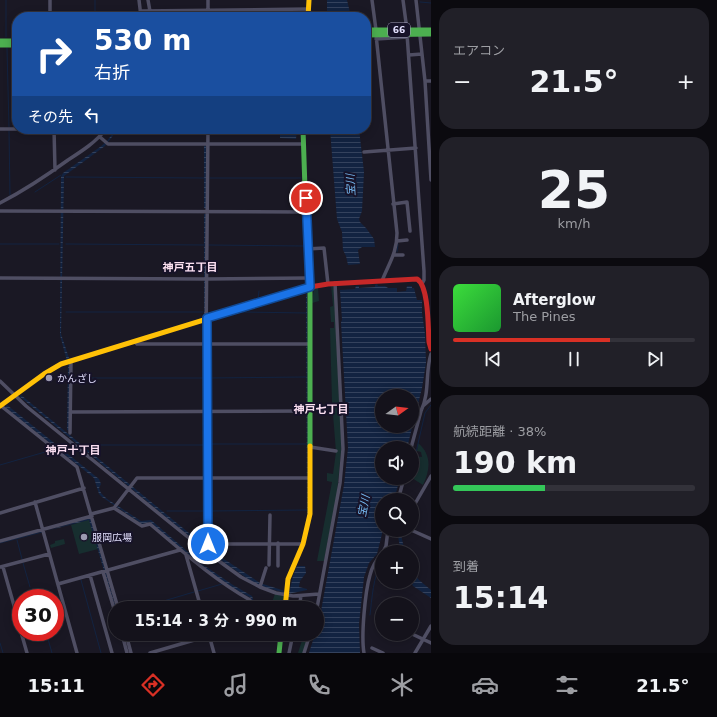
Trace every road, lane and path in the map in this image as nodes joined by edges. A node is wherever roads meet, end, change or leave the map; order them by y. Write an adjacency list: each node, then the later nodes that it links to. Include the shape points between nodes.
1 (50, 0): 13 (street)
2 (139, 0): 12 (street)
3 (148, 0): 10 (street)
4 (208, 0): 11 (street)
5 (309, 0): 9 (main road)
6 (372, 0): 19 (street)
7 (404, 0): 20 (street)
8 (416, 0): 17 (street)
9 (309, 9): 11 (street); 14 (main road)
10 (148, 10): 11 (street); 12 (street)
11 (207, 10)
12 (141, 11)
13 (50, 12)
14 (309, 12)
15 (431, 30): 17 (main road, 66)
16 (371, 32): 19 (main road, 66)
17 (420, 32): 20 (main road, 66); 21 (main road, 66); 26 (street)
18 (371, 34): 19 (main road, 66)
19 (376, 34): 20 (main road, 66); 41 (street)
20 (407, 34): 27 (street)
21 (431, 34)
22 (0, 41): 23 (main road)
23 (12, 41)
24 (0, 45): 25 (main road)
25 (12, 45)
26 (422, 54): 27 (street); 28 (street)
27 (409, 55): 40 (street)
28 (425, 81): 29 (street); 32 (street)
29 (430, 81)
30 (12, 128): 31 (street)
31 (0, 129)
32 (430, 133): 44 (street)
33 (54, 134): 43 (street)
34 (102, 134): 37 (street)
35 (208, 134): 38 (street)
36 (303, 134): 39 (main road)
37 (100, 137): 38 (street, via 106,143); 43 (street)
38 (208, 144): 39 (street); 48 (street)
39 (303, 144): 49 (main road)
40 (416, 148): 41 (street); 62 (street, via 424,280)
41 (388, 150): 42 (street); 46 (street)
42 (364, 152)
43 (55, 170): 45 (street)
44 (431, 180)
45 (0, 203)
46 (393, 204): 50 (street, via 407,202); 52 (street)
47 (0, 210): 48 (street)
48 (207, 211): 49 (street); 58 (street)
49 (306, 212): 53 (main road)
50 (410, 231)
51 (407, 240): 52 (street)
52 (396, 241): 54 (street)
53 (307, 248): 57 (main road); 61 (street, via 324,248)
54 (394, 255): 55 (street); 59 (street)
55 (403, 255)
56 (0, 278): 58 (street)
57 (309, 278): 58 (street); 63 (main road)
58 (206, 279): 64 (street)
59 (382, 281): 60 (main road); 62 (main road, via 417,279)
60 (335, 283): 61 (main road); 114 (street, via 343,449 340,483)
61 (328, 284): 63 (main road)
62 (422, 284): 68 (main road)
63 (310, 287): 64 (main road); 67 (main road)
64 (207, 318): 65 (main road); 66 (street)
65 (134, 341): 66 (street, via 137,344); 70 (main road)
66 (205, 344): 67 (street); 78 (street)
67 (308, 344): 76 (main road)
68 (431, 349)
69 (431, 354): 75 (street)
70 (69, 362): 72 (main road, via 49,370); 77 (street)
71 (0, 381): 72 (street)
72 (16, 395): 74 (main road); 87 (street, via 26,406)
73 (431, 399): 75 (street)
74 (0, 406): 88 (street, via 75,465)
75 (423, 406): 80 (street)
76 (308, 411): 78 (street); 81 (main road)
77 (71, 412): 78 (street); 79 (street)
78 (206, 412): 84 (street)
79 (70, 433)
80 (414, 441)
81 (310, 447): 82 (street); 85 (main road)
82 (336, 451)
83 (431, 476): 86 (street)
84 (206, 478): 85 (street); 87 (street, via 137,478); 99 (street, via 208,544)
85 (308, 478): 101 (main road, via 310,514)
86 (429, 484): 89 (street)
87 (130, 487): 91 (street); 112 (street, via 205,551 241,577)
88 (84, 488): 90 (street); 93 (street)
89 (419, 499)
90 (35, 502): 92 (street); 95 (street)
91 (115, 506): 93 (street); 102 (street, via 142,526 150,524)
92 (0, 513)
93 (91, 515): 95 (street); 108 (street)
94 (270, 515): 99 (street)
95 (43, 530): 98 (street); 103 (street)
96 (419, 534): 97 (street)
97 (431, 539)
98 (0, 541)
99 (270, 543): 100 (street); 112 (street, via 268,567)
100 (278, 543): 101 (street); 106 (street)
101 (303, 544): 113 (main road, via 288,579)
102 (180, 550): 104 (street); 108 (street)
103 (49, 554): 107 (street); 111 (street)
104 (185, 554): 119 (street); 120 (street)
105 (375, 562): 146 (street, via 369,575 362,642)
106 (278, 566)
107 (2, 567): 116 (street)
108 (108, 571): 109 (street); 118 (street)
109 (103, 572): 110 (street); 117 (street)
110 (90, 575): 111 (street); 138 (street)
111 (58, 584): 137 (street)
112 (260, 586): 113 (street)
113 (286, 593): 115 (street); 121 (main road)
114 (320, 594): 115 (street); 123 (street)
115 (300, 596): 122 (street)
116 (12, 601)
117 (112, 601)
118 (116, 601)
119 (199, 601)
120 (250, 601)
121 (285, 601)
122 (300, 601)
123 (318, 601)
124 (431, 626): 126 (street)
125 (419, 637): 126 (street)
126 (423, 639): 135 (street); 149 (street)
127 (24, 641): 136 (street)
128 (124, 641): 139 (street)
129 (128, 641): 140 (street)
130 (189, 641): 141 (street)
131 (211, 641): 142 (street)
132 (280, 641): 143 (main road)
133 (292, 641): 144 (street)
134 (308, 641): 145 (street)
135 (431, 643)
136 (27, 653)
137 (77, 653)
138 (112, 653)
139 (127, 653)
140 (131, 653)
141 (150, 653)
142 (214, 653)
143 (279, 653)
144 (289, 653)
145 (304, 653)
146 (364, 653)
147 (373, 653): 148 (street, via 372,648)
148 (383, 653)
149 (415, 653)

